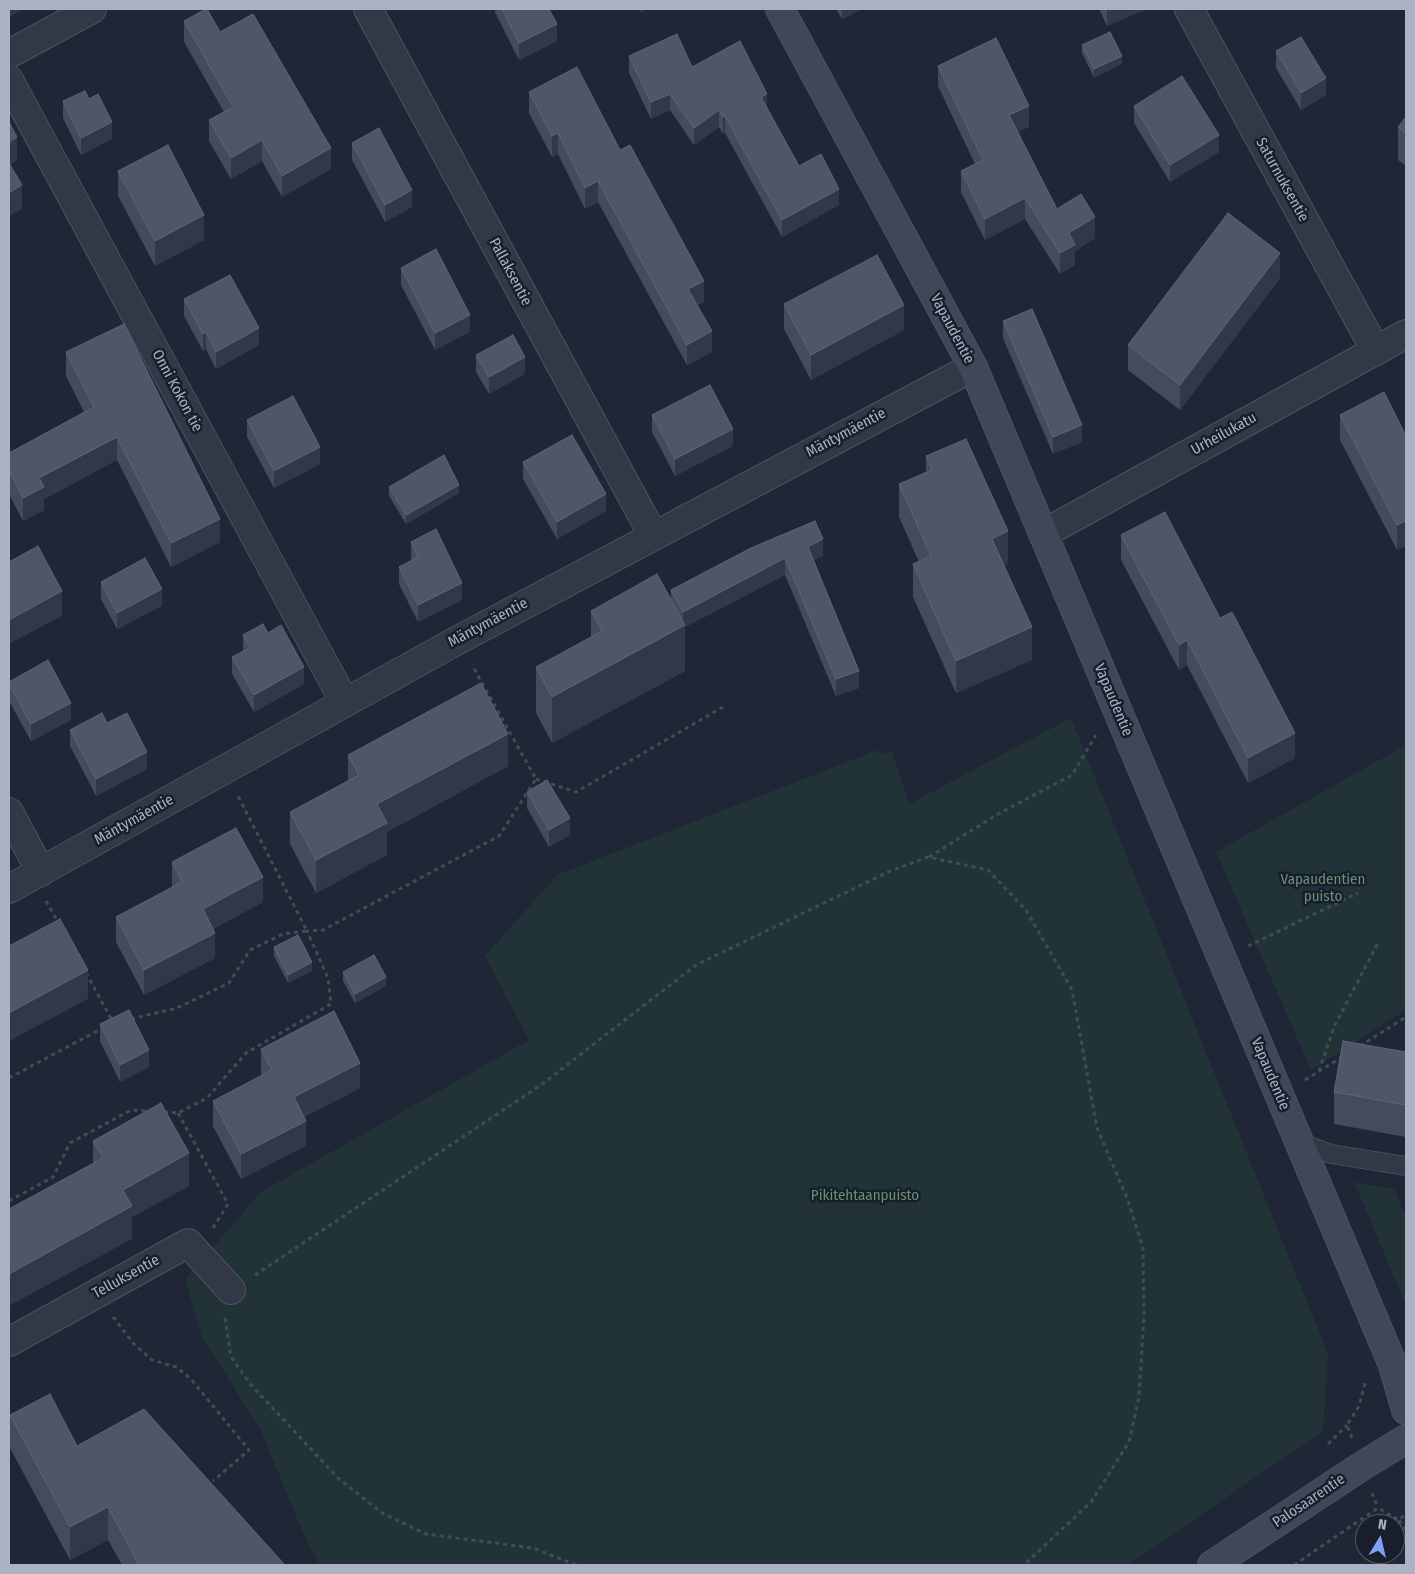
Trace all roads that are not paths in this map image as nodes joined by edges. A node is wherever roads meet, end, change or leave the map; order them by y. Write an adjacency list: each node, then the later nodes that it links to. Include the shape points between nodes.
1 (92, 9): 5 (street)
2 (368, 9): 11 (street, Pallaksentie)
3 (780, 9): 9 (street, Vapaudentie)
4 (1190, 9): 8 (street, Saturnuksentie)
5 (9, 54)
6 (9, 80): 12 (street, Onni Kokon tie)
7 (1406, 334): 8 (street, Urheilukatu)
8 (1376, 351): 10 (street, Urheilukatu)
9 (973, 366): 10 (street, Vapaudentie); 11 (street, Mäntymäentie)
10 (1043, 534): 16 (street, Vapaudentie)
11 (652, 535): 12 (street, Mäntymäentie)
12 (344, 702): 14 (street, Mäntymäentie)
13 (9, 812): 14 (street)
14 (37, 874): 15 (street, Mäntymäentie)
15 (9, 889)
16 (1298, 1142): 17 (lane, via 1331,1154); 20 (street, Vapaudentie, via 1392,1365)
17 (1406, 1166)
18 (231, 1290): 19 (street, Telluksentie, via 188,1243)
19 (9, 1342)
20 (1406, 1410)
21 (1406, 1439): 22 (street, Palosaarentie)
22 (1212, 1565)

